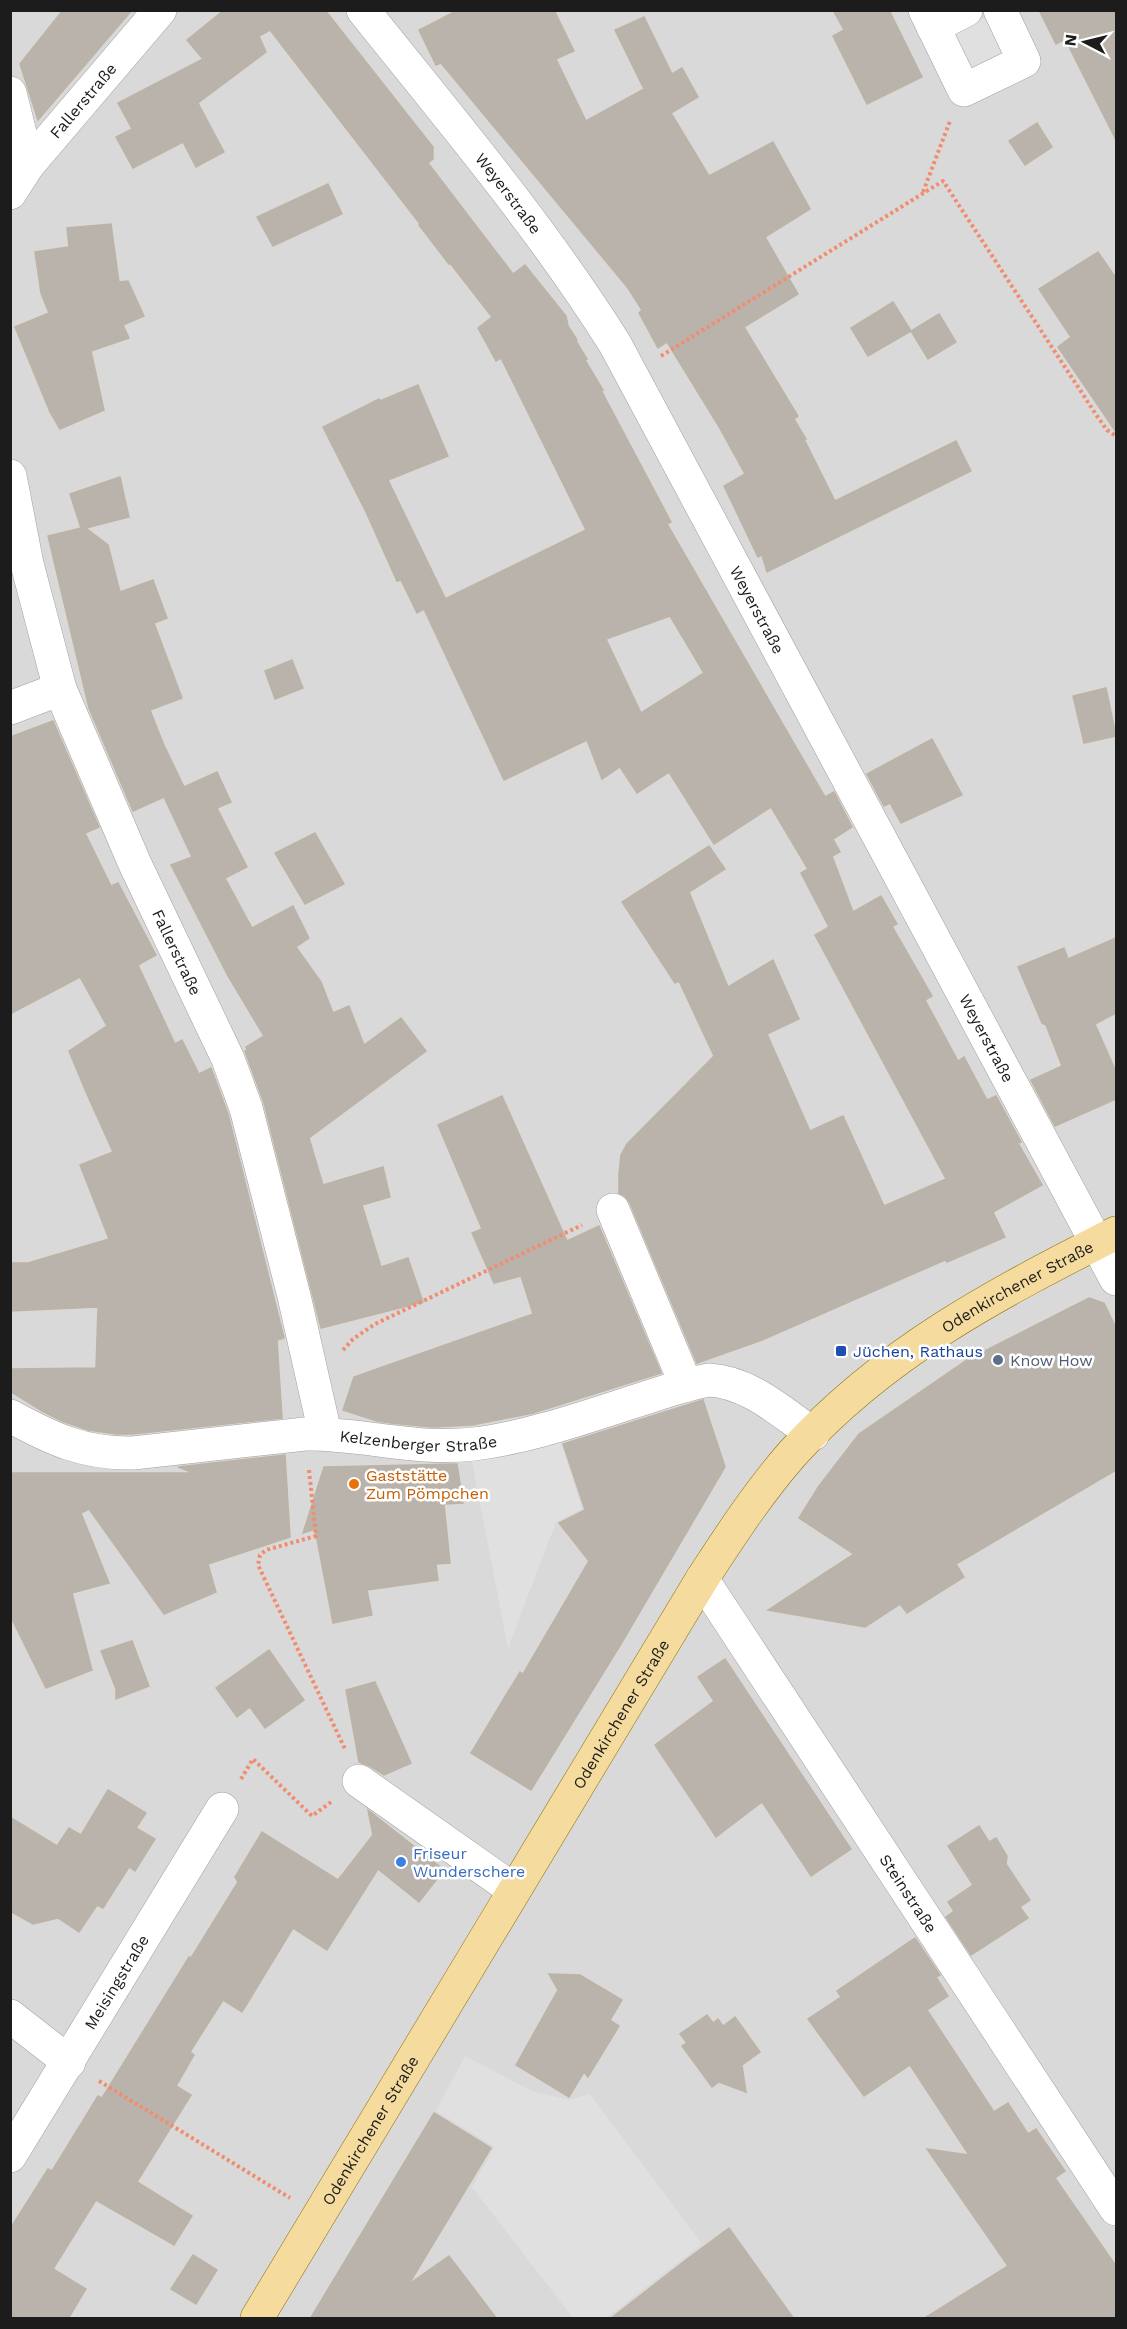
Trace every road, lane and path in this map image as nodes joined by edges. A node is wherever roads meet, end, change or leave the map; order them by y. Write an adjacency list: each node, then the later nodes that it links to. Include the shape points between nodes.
1 (363, 10): 11 (street, Weyerstraße, via 575,281)
2 (966, 10): 5 (street)
3 (1000, 10): 6 (street, via 1024,61)
4 (159, 11): 8 (street, Fallerstraße)
5 (929, 19): 6 (street)
6 (964, 90): 9 (path)
7 (10, 93): 8 (street)
8 (28, 165): 10 (street, Fallerstraße)
9 (923, 192): 11 (path); 12 (path, via 943,181 1097,416)
10 (10, 193)
11 (632, 374): 17 (street, Weyerstraße)
12 (1116, 436)
13 (10, 476): 14 (street, Fallerstraße, via 27,564)
14 (60, 689): 15 (street); 22 (street, Fallerstraße, via 135,864 228,1059 242,1098 294,1296)
15 (10, 708)
16 (613, 1210): 19 (path, via 375,1324 353,1339); 20 (street)
17 (1107, 1238): 18 (street, Weyerstraße); 23 (main road, Odenkirchener Straße, via 943,1327 873,1378)
18 (1116, 1279)
19 (338, 1357)
20 (686, 1385): 22 (street, Kelzenberger Straße, via 531,1432 476,1444 425,1446); 23 (street, Kelzenberger Straße, via 709,1380 740,1386)
21 (10, 1416): 22 (street, Kelzenberger Straße, via 57,1440 110,1454)
22 (315, 1434): 25 (path, via 316,1536 266,1550 260,1556 259,1568)
23 (813, 1434): 24 (main road, Odenkirchener Straße, via 755,1500)
24 (702, 1579): 27 (main road, Odenkirchener Straße); 31 (street, Steinstraße)
25 (359, 1781): 26 (path, via 312,1816 253,1759); 27 (street)
26 (222, 1809): 29 (street, Meisingstraße)
27 (514, 1890): 32 (main road, Odenkirchener Straße)
28 (10, 2016): 29 (street)
29 (69, 2062): 30 (street, Meisingstraße); 32 (path)
30 (10, 2156)
31 (1116, 2209)
32 (318, 2215): 33 (main road, Odenkirchener Straße)
33 (257, 2319)

